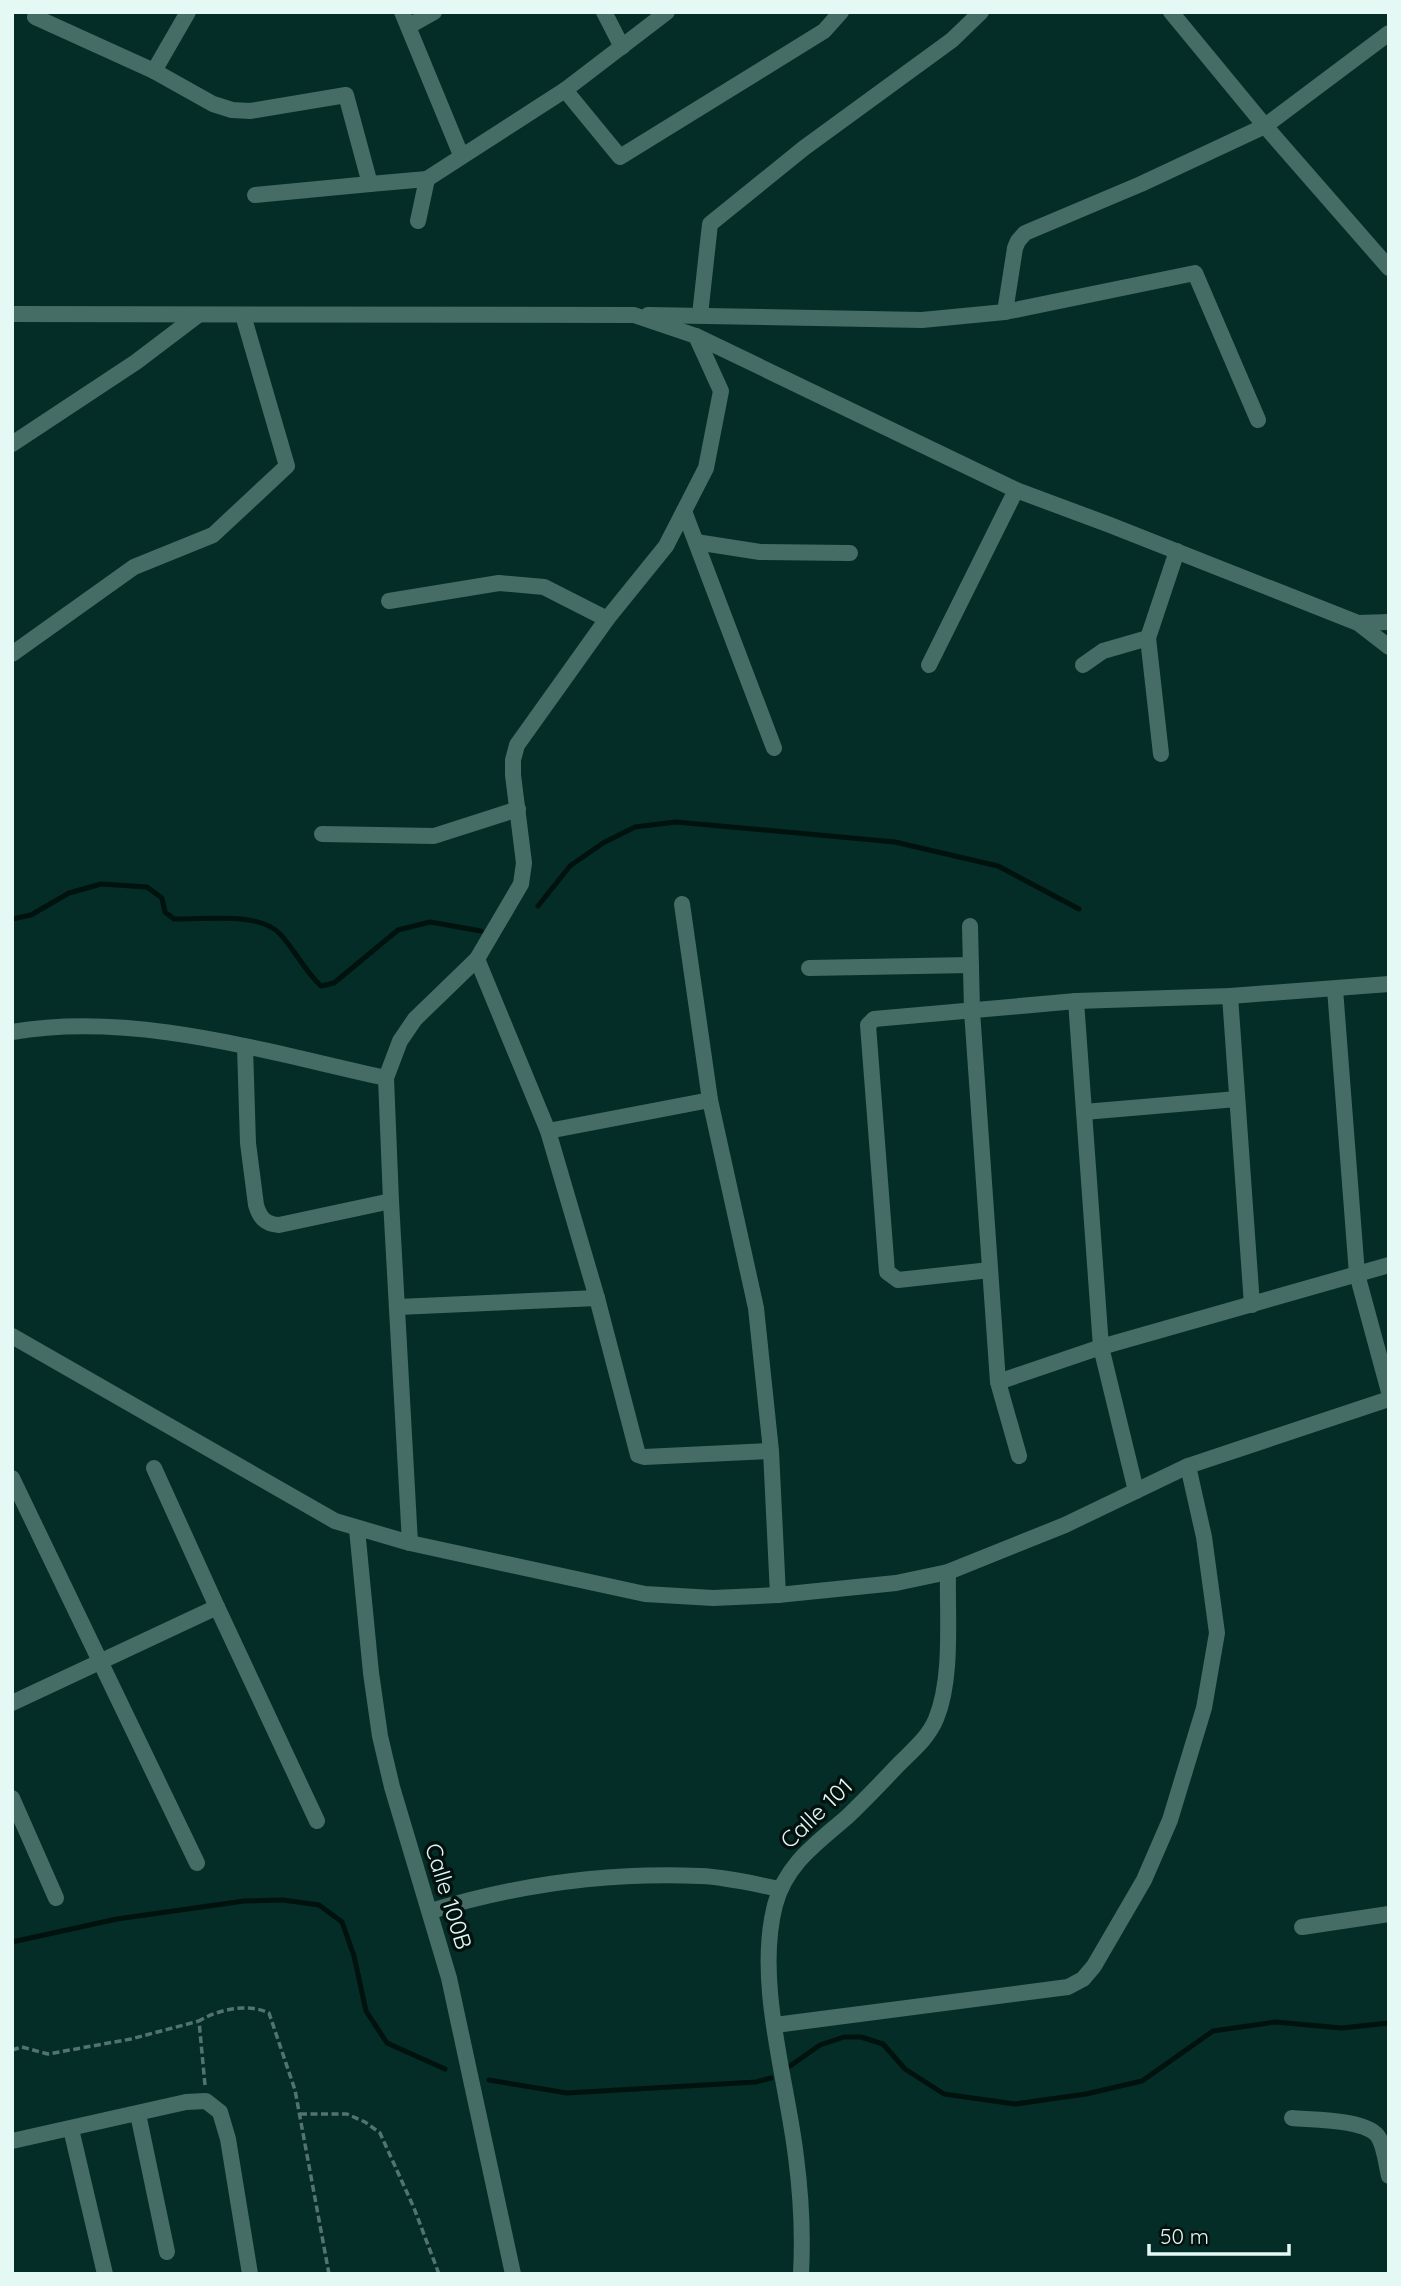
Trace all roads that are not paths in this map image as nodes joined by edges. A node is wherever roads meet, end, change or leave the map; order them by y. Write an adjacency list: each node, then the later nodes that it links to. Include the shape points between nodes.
1 (188, 12): 12 (street)
2 (434, 12): 9 (street)
3 (604, 12): 11 (street)
4 (667, 12): 11 (street)
5 (841, 12): 13 (street, via 824,31 620,158)
6 (981, 12): 26 (street, via 952,40 804,148 710,224)
7 (1171, 12): 14 (street)
8 (35, 17): 12 (street)
9 (406, 19): 15 (street)
10 (1389, 33): 14 (street)
11 (622, 47): 13 (street)
12 (154, 71): 17 (street, via 232,110 346,95)
13 (565, 90): 15 (street)
14 (1265, 126): 20 (street); 21 (street, via 1025,233 1015,248)
15 (461, 155): 16 (street)
16 (427, 178): 17 (street); 19 (street)
17 (370, 184): 18 (street)
18 (255, 195)
19 (418, 221)
20 (1389, 268)
21 (1005, 312): 26 (street, via 922,320); 28 (street, via 1195,273)
22 (12, 314): 24 (street)
23 (243, 314): 24 (street); 25 (street); 41 (street, via 287,466 213,535 134,566)
24 (198, 315): 29 (street)
25 (634, 315): 26 (street); 27 (street)
26 (700, 315)
27 (696, 336): 30 (street); 31 (street, via 721,390 706,468)
28 (1258, 420)
29 (12, 444)
30 (1016, 490): 33 (street); 42 (street)
31 (684, 512): 32 (street); 36 (street, via 666,546)
32 (696, 542): 34 (street, via 760,552); 44 (street)
33 (1177, 551): 38 (street); 39 (street)
34 (850, 553)
35 (388, 601): 36 (street, via 499,583 544,587)
36 (607, 619): 46 (street, via 517,745 513,775)
37 (1389, 622): 38 (street)
38 (1358, 623): 40 (street)
39 (1148, 638): 43 (street, via 1102,651); 45 (street)
40 (1389, 647)
41 (12, 654)
42 (929, 665)
43 (1083, 665)
44 (774, 748)
45 (1161, 754)
46 (518, 809): 47 (street, via 434,836); 50 (street, via 524,863 521,884)
47 (322, 834)
48 (682, 904): 62 (street)
49 (970, 926): 51 (street)
50 (477, 959): 60 (street, via 415,1019 400,1041); 64 (street)
51 (971, 965): 52 (street); 57 (street)
52 (809, 968)
53 (1389, 984): 54 (street)
54 (1335, 989): 55 (street); 68 (street)
55 (1230, 996): 56 (street); 61 (street)
56 (1076, 1000): 57 (street); 63 (street)
57 (972, 1011): 67 (street); 67 (street, via 874,1019 868,1025 887,1272 898,1280)
58 (12, 1032): 59 (street, via 45,1027 158,1030)
59 (245, 1047): 60 (street); 65 (street, via 248,1143 256,1205 264,1221 279,1225)
60 (386, 1078): 65 (street)
61 (1237, 1099): 63 (street); 70 (street)
62 (710, 1100): 64 (street); 77 (street, via 756,1308)
63 (1083, 1112): 73 (street)
64 (548, 1131): 69 (street)
65 (391, 1201): 71 (street)
66 (1389, 1265): 68 (street)
67 (990, 1270): 74 (street)
68 (1357, 1275): 70 (street); 75 (street)
69 (597, 1298): 71 (street); 77 (street, via 638,1455)
70 (1252, 1305): 73 (street)
71 (398, 1307): 84 (street)
72 (12, 1336): 83 (street, via 335,1521)
73 (1101, 1348): 74 (street); 82 (street)
74 (998, 1382): 78 (street)
75 (1389, 1392)
76 (1389, 1399): 79 (street)
77 (771, 1451): 86 (street)
78 (1019, 1456)
79 (1188, 1466): 82 (street); 98 (street, via 1204,1537 1217,1633 1204,1708 1170,1820 1144,1880 1094,1966 1068,1987)
80 (154, 1468): 87 (street)
81 (12, 1478): 88 (street)
82 (1136, 1491): 85 (street)
83 (357, 1529): 84 (street); 95 (street, Calle 100B, via 380,1736)
84 (410, 1543): 86 (street, via 645,1594)
85 (948, 1572): 86 (street, via 896,1583); 93 (street, Calle 101, via 946,1668 936,1720 925,1739 804,1852)
86 (778, 1595)
87 (217, 1607): 88 (street); 91 (street)
88 (99, 1661): 89 (street); 92 (street)
89 (12, 1703)
90 (12, 1798): 94 (street)
91 (317, 1821)
92 (197, 1863)
93 (780, 1889): 95 (street, via 703,1875 576,1878 484,1895); 98 (street, Calle 101, via 769,1940)
94 (56, 1898)
95 (431, 1911): 107 (street, Calle 100B)
96 (1389, 1914): 97 (street)
97 (1302, 1927)
98 (775, 2025): 108 (street, Calle 101, via 797,2158)
99 (138, 2114): 101 (street); 104 (street); 106 (street, via 206,2101 220,2112)
100 (1292, 2118): 103 (street, via 1373,2129)
101 (71, 2129): 102 (street); 105 (street)
102 (12, 2141)
103 (1389, 2176)
104 (167, 2252)
105 (105, 2274)
106 (250, 2274)
107 (513, 2274)
108 (801, 2274)

